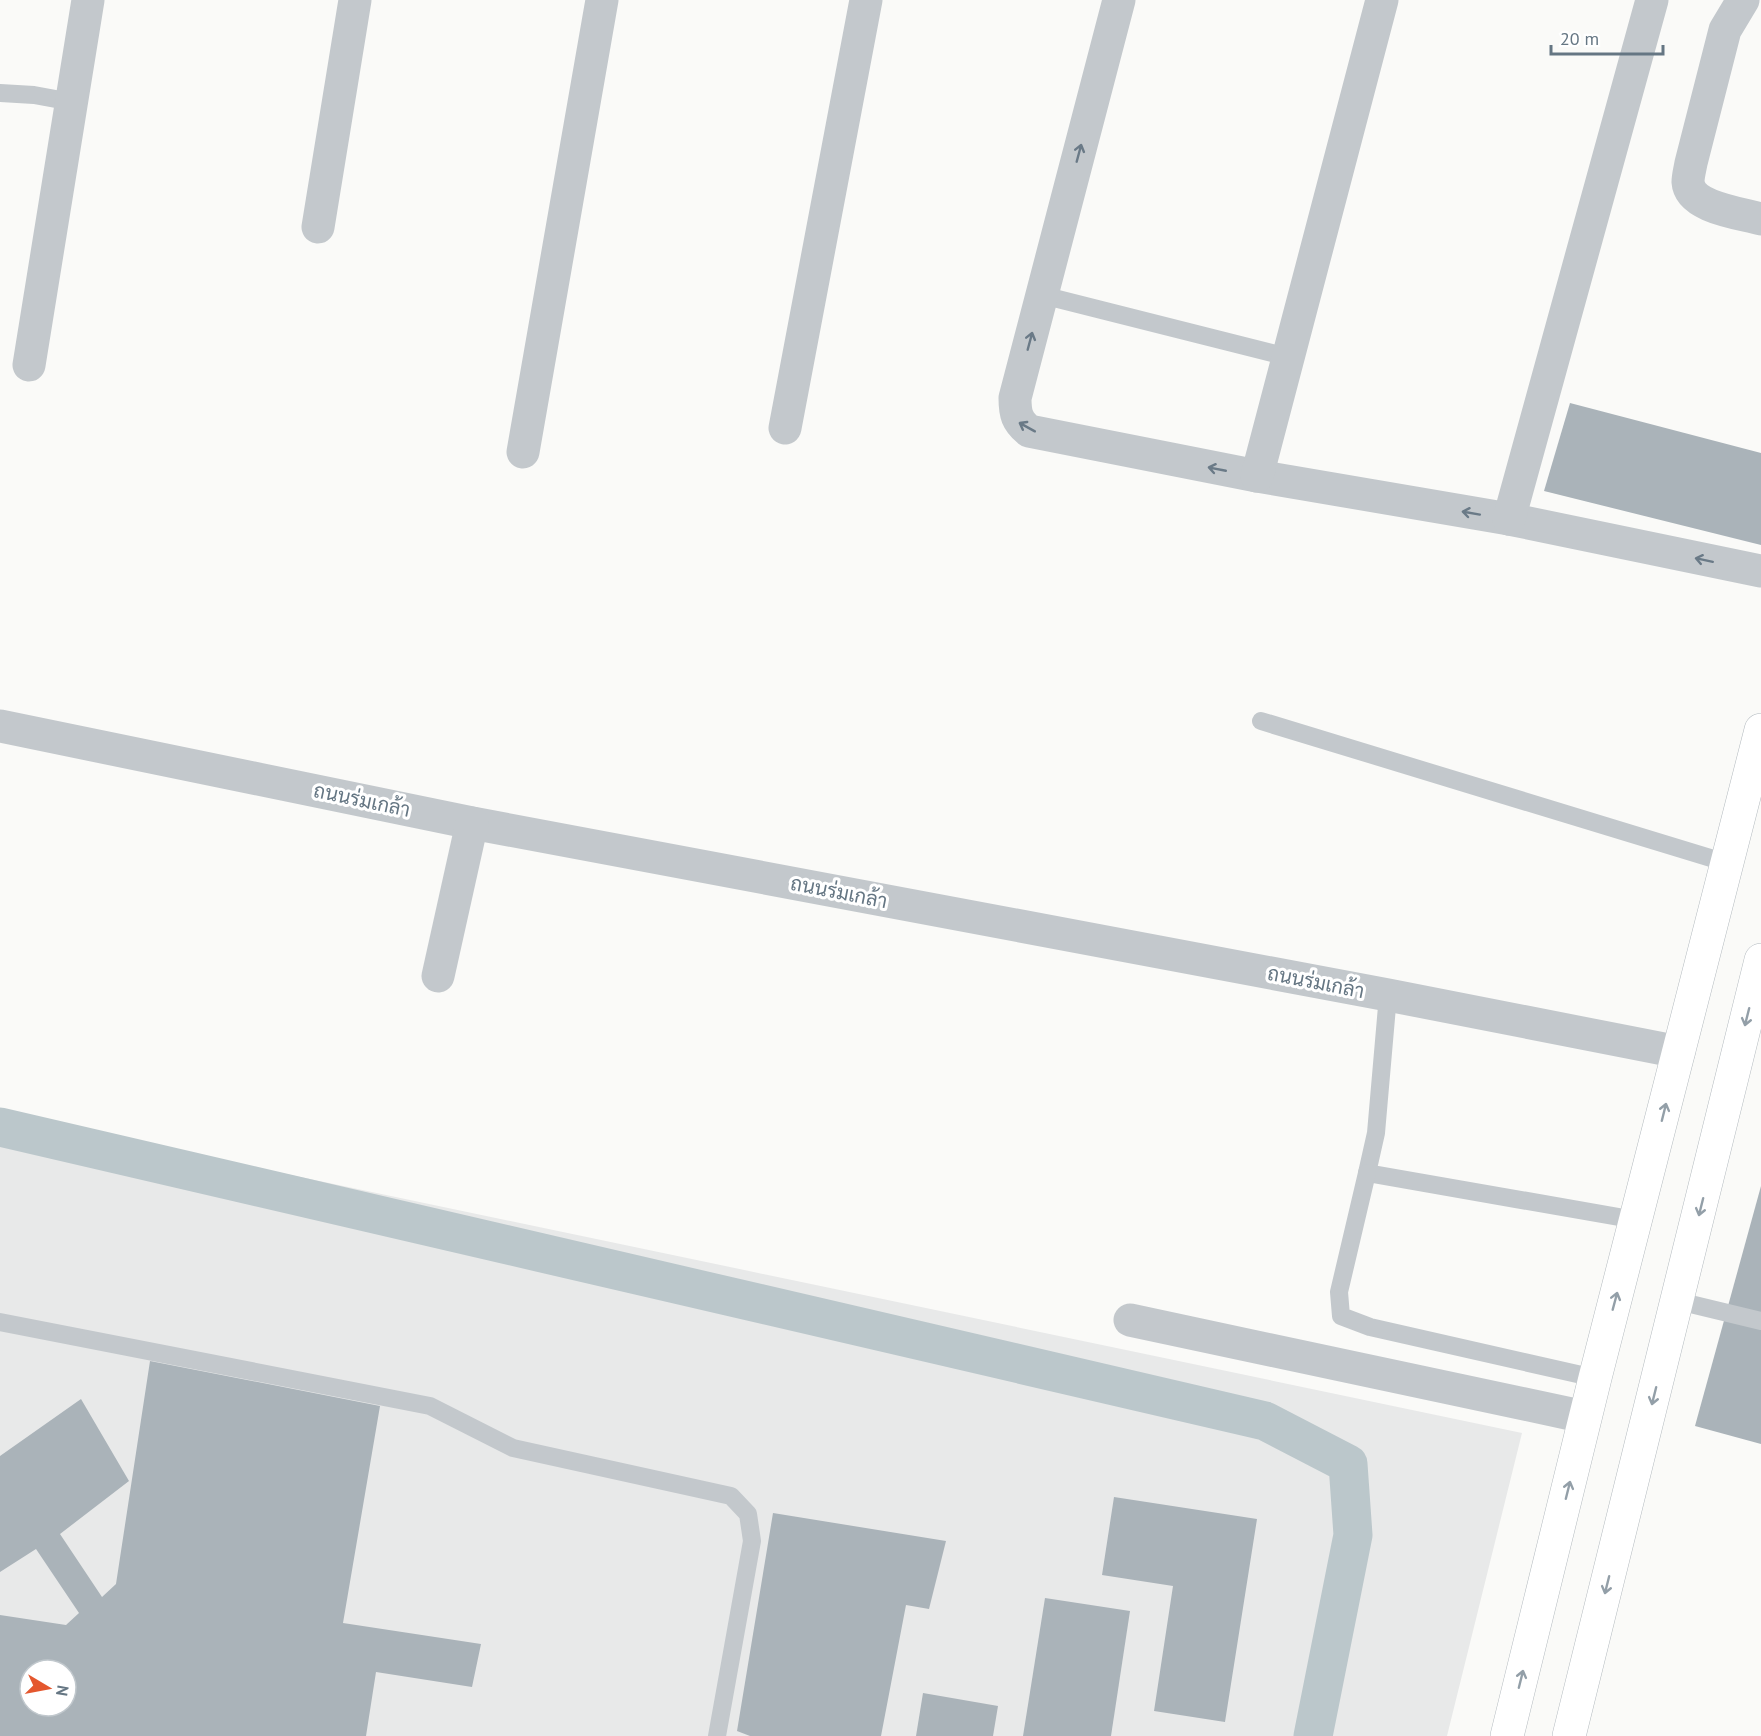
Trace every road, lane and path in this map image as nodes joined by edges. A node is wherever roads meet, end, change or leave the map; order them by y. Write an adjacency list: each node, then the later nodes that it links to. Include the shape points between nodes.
1 (88, 0): 10 (street)
2 (355, 0): 12 (street)
3 (602, 0): 17 (street)
4 (866, 0): 16 (street)
5 (1119, 0): 13 (street, one-way to 5)
6 (1382, 0): 14 (street)
7 (1652, 0): 19 (street)
8 (1743, 0): 11 (street, via 1725,30 1688,183 1692,194 1704,204)
9 (0, 93): 10 (lane)
10 (72, 102): 15 (street)
11 (1761, 219)
12 (318, 227)
13 (1042, 295): 14 (lane); 18 (street, one-way to 13, via 1029,431 1019,423 1015,398)
14 (1288, 357): 18 (street)
15 (29, 365)
16 (784, 428)
17 (523, 452)
18 (1257, 477): 19 (street, one-way to 18)
19 (1509, 519): 20 (street, one-way to 19)
20 (1761, 572)
21 (1261, 721): 25 (lane)
22 (0, 726): 24 (street, ถนนร่มเกล้า)
23 (1761, 730): 25 (main road)
24 (472, 823): 27 (street); 28 (street, ถนนร่มเกล้า)
25 (1727, 863): 29 (main road)
26 (1761, 960): 32 (main road, one-way to 32)
27 (438, 976)
28 (1389, 995): 29 (street, ถนนร่มเกล้า); 30 (lane, via 1376,1133)
29 (1679, 1052): 31 (main road, one-way to 29)
30 (1366, 1173): 31 (lane); 36 (lane, via 1339,1292 1341,1316 1370,1327)
31 (1636, 1220): 36 (main road, one-way to 31)
32 (1678, 1301): 34 (lane); 40 (main road, one-way to 40)
33 (1130, 1320): 37 (street)
34 (1761, 1321)
35 (0, 1322): 38 (lane, via 430,1406 513,1448 731,1496 748,1514 752,1540)
36 (1595, 1378): 37 (main road)
37 (1585, 1417): 39 (main road, one-way to 37)
38 (717, 1736)
39 (1508, 1736)
40 (1569, 1736)

